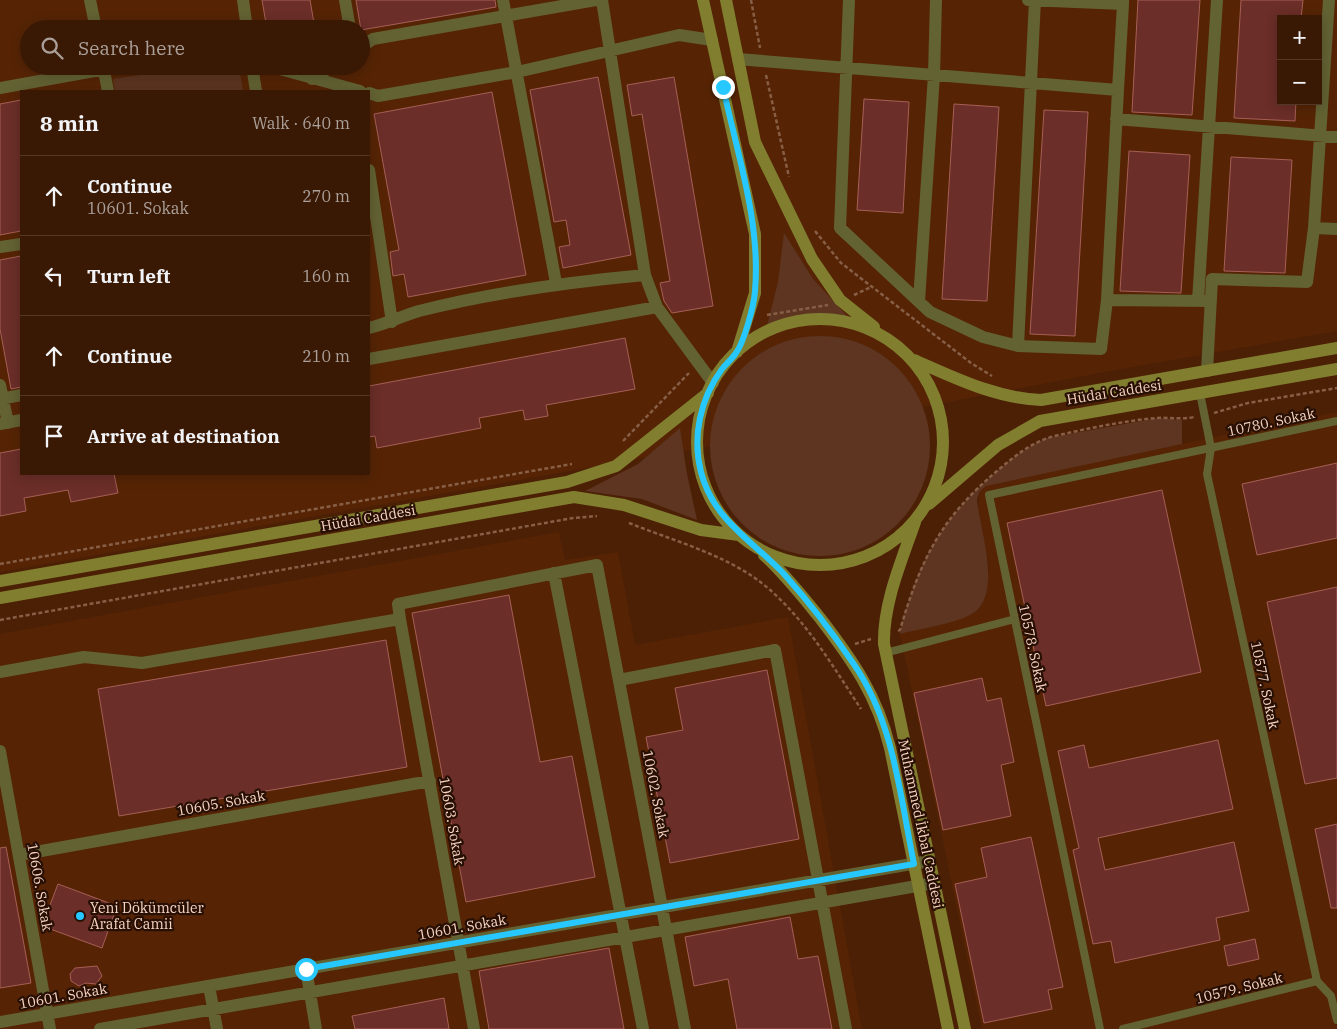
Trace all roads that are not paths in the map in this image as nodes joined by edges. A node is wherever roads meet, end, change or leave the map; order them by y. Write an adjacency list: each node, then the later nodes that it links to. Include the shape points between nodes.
1 (90, 0): 16 (street)
2 (243, 0): 17 (street)
3 (345, 0): 18 (street)
4 (503, 0): 15 (street)
5 (596, 0): 15 (street)
6 (602, 0): 21 (street)
7 (703, 0): 19 (street)
8 (726, 0): 22 (street)
9 (849, 0): 23 (street)
10 (936, 0): 30 (street)
11 (1032, 0): 14 (street); 32 (street)
12 (1218, 0): 40 (street)
13 (1329, 0): 41 (street)
14 (1123, 2): 37 (street)
15 (506, 16): 20 (street); 24 (street)
16 (94, 20)
17 (246, 20)
18 (348, 20)
19 (712, 40): 21 (street, via 679,34); 59 (street, via 755,234 755,293)
20 (370, 41)
21 (612, 50): 24 (street); 48 (street)
22 (738, 59): 23 (street); 56 (street, via 756,142 812,259 840,300)
23 (845, 68): 30 (street); 51 (street, via 840,228)
24 (517, 72): 38 (street, via 378,96); 49 (street)
25 (68, 75): 33 (street)
26 (105, 75): 34 (street)
27 (253, 75): 35 (street)
28 (297, 75): 31 (street)
29 (319, 75): 31 (street)
30 (934, 75): 32 (street); 51 (street)
31 (312, 80): 36 (street)
32 (1031, 83): 37 (street); 57 (street)
33 (0, 88)
34 (108, 90)
35 (256, 90)
36 (352, 90)
37 (1118, 90): 39 (street)
38 (370, 94)
39 (1116, 119): 40 (street); 50 (street)
40 (1209, 126): 41 (street); 52 (street)
41 (1320, 136): 42 (street); 44 (street)
42 (1337, 138)
43 (370, 177): 54 (street)
44 (1314, 228): 45 (street); 52 (street, via 1307,282 1212,280)
45 (1337, 229)
46 (20, 244): 47 (street)
47 (0, 248)
48 (645, 275): 49 (street); 53 (street)
49 (556, 283): 54 (street, via 418,312)
50 (1107, 300): 52 (street); 57 (street, via 1101,349)
51 (919, 301): 57 (street, via 930,312 983,336)
52 (1204, 301): 63 (street)
53 (657, 306): 61 (street); 65 (street)
54 (392, 322): 55 (street)
55 (370, 328)
56 (891, 341): 59 (street, via 854,324 812,319 772,329); 60 (street)
57 (1018, 346)
58 (1337, 348): 63 (street, Hüdai Caddesi)
59 (737, 352): 65 (street)
60 (910, 358): 63 (street, Hüdai Caddesi, via 981,388 1019,399 1041,400); 73 (street, via 929,384 942,431 937,479)
61 (370, 359)
62 (1337, 369): 66 (street, Hüdai Caddesi)
63 (1207, 371)
64 (0, 385): 68 (street)
65 (710, 388): 74 (street, via 698,436 701,473 716,506); 77 (street, Hüdai Caddesi, via 616,466 566,482)
66 (1200, 393): 72 (lane, 10577. Sokak); 73 (street, Hüdai Caddesi, via 1040,421 998,445)
67 (20, 395): 68 (street)
68 (1, 399): 71 (street)
69 (20, 420): 71 (street)
70 (1337, 421): 72 (lane, 10780. Sokak)
71 (4, 424)
72 (1211, 448): 80 (lane, 10578. Sokak, via 989,495); 100 (lane, 10577. Sokak, via 1207,474)
73 (920, 513): 75 (street, Hüdai Caddesi, via 887,544 851,561 812,564 773,556); 81 (street, Muhammed İkbal Caddesi, via 889,606)
74 (739, 535): 75 (street); 78 (street, Hüdai Caddesi, via 700,530 624,505 574,497)
75 (755, 546): 88 (street, Muhammed İkbal Caddesi, via 788,579 825,626 854,664 876,703 890,748)
76 (554, 573): 79 (street, via 398,604); 83 (street, 10602. Sokak, via 597,565); 94 (street)
77 (0, 581)
78 (0, 598)
79 (400, 619): 82 (street, via 142,663 84,657); 85 (street, 10603. Sokak)
80 (1014, 619): 81 (lane); 117 (lane, 10578. Sokak)
81 (885, 652): 87 (street, Muhammed İkbal Caddesi)
82 (0, 672)
83 (619, 680): 89 (street, via 775,650); 93 (street, 10602. Sokak)
84 (0, 751): 86 (street, 10606. Sokak)
85 (430, 781): 86 (street, 10605. Sokak); 97 (street, 10603. Sokak)
86 (19, 855): 104 (street, 10606. Sokak)
87 (929, 861): 88 (street, 10601. Sokak); 90 (street, Muhammed İkbal Caddesi)
88 (914, 864): 89 (street, 10601. Sokak); 91 (street, Muhammed İkbal Caddesi)
89 (818, 881): 92 (street); 93 (street, 10601. Sokak)
90 (934, 884): 91 (street); 116 (street, Muhammed İkbal Caddesi)
91 (918, 887): 92 (street); 115 (street, Muhammed İkbal Caddesi)
92 (823, 903): 95 (street); 114 (street)
93 (662, 908): 94 (street, 10601. Sokak); 95 (street, 10602. Sokak)
94 (620, 915): 96 (street); 97 (street, 10601. Sokak)
95 (667, 930): 96 (street); 113 (street, 10602. Sokak)
96 (625, 938): 98 (street); 112 (street)
97 (459, 943): 98 (street, 10603. Sokak); 99 (street, 10601. Sokak)
98 (463, 966): 102 (street); 111 (street, 10603. Sokak)
99 (306, 969): 101 (street, 10601. Sokak); 102 (street)
100 (1317, 981): 105 (lane, via 1331,996); 118 (lane, 10579. Sokak)
101 (209, 986): 103 (street); 104 (street, 10601. Sokak)
102 (310, 992): 103 (street); 110 (street)
103 (214, 1009): 108 (street); 109 (street)
104 (47, 1014): 106 (street, 10601. Sokak); 107 (street, 10606. Sokak)
105 (1337, 1020)
106 (0, 1022)
107 (50, 1029)
108 (100, 1029)
109 (217, 1029)
110 (316, 1029)
111 (474, 1029)
112 (643, 1029)
113 (685, 1029)
114 (846, 1029)
115 (948, 1029)
116 (965, 1029)
117 (1100, 1029)
118 (1123, 1029)

